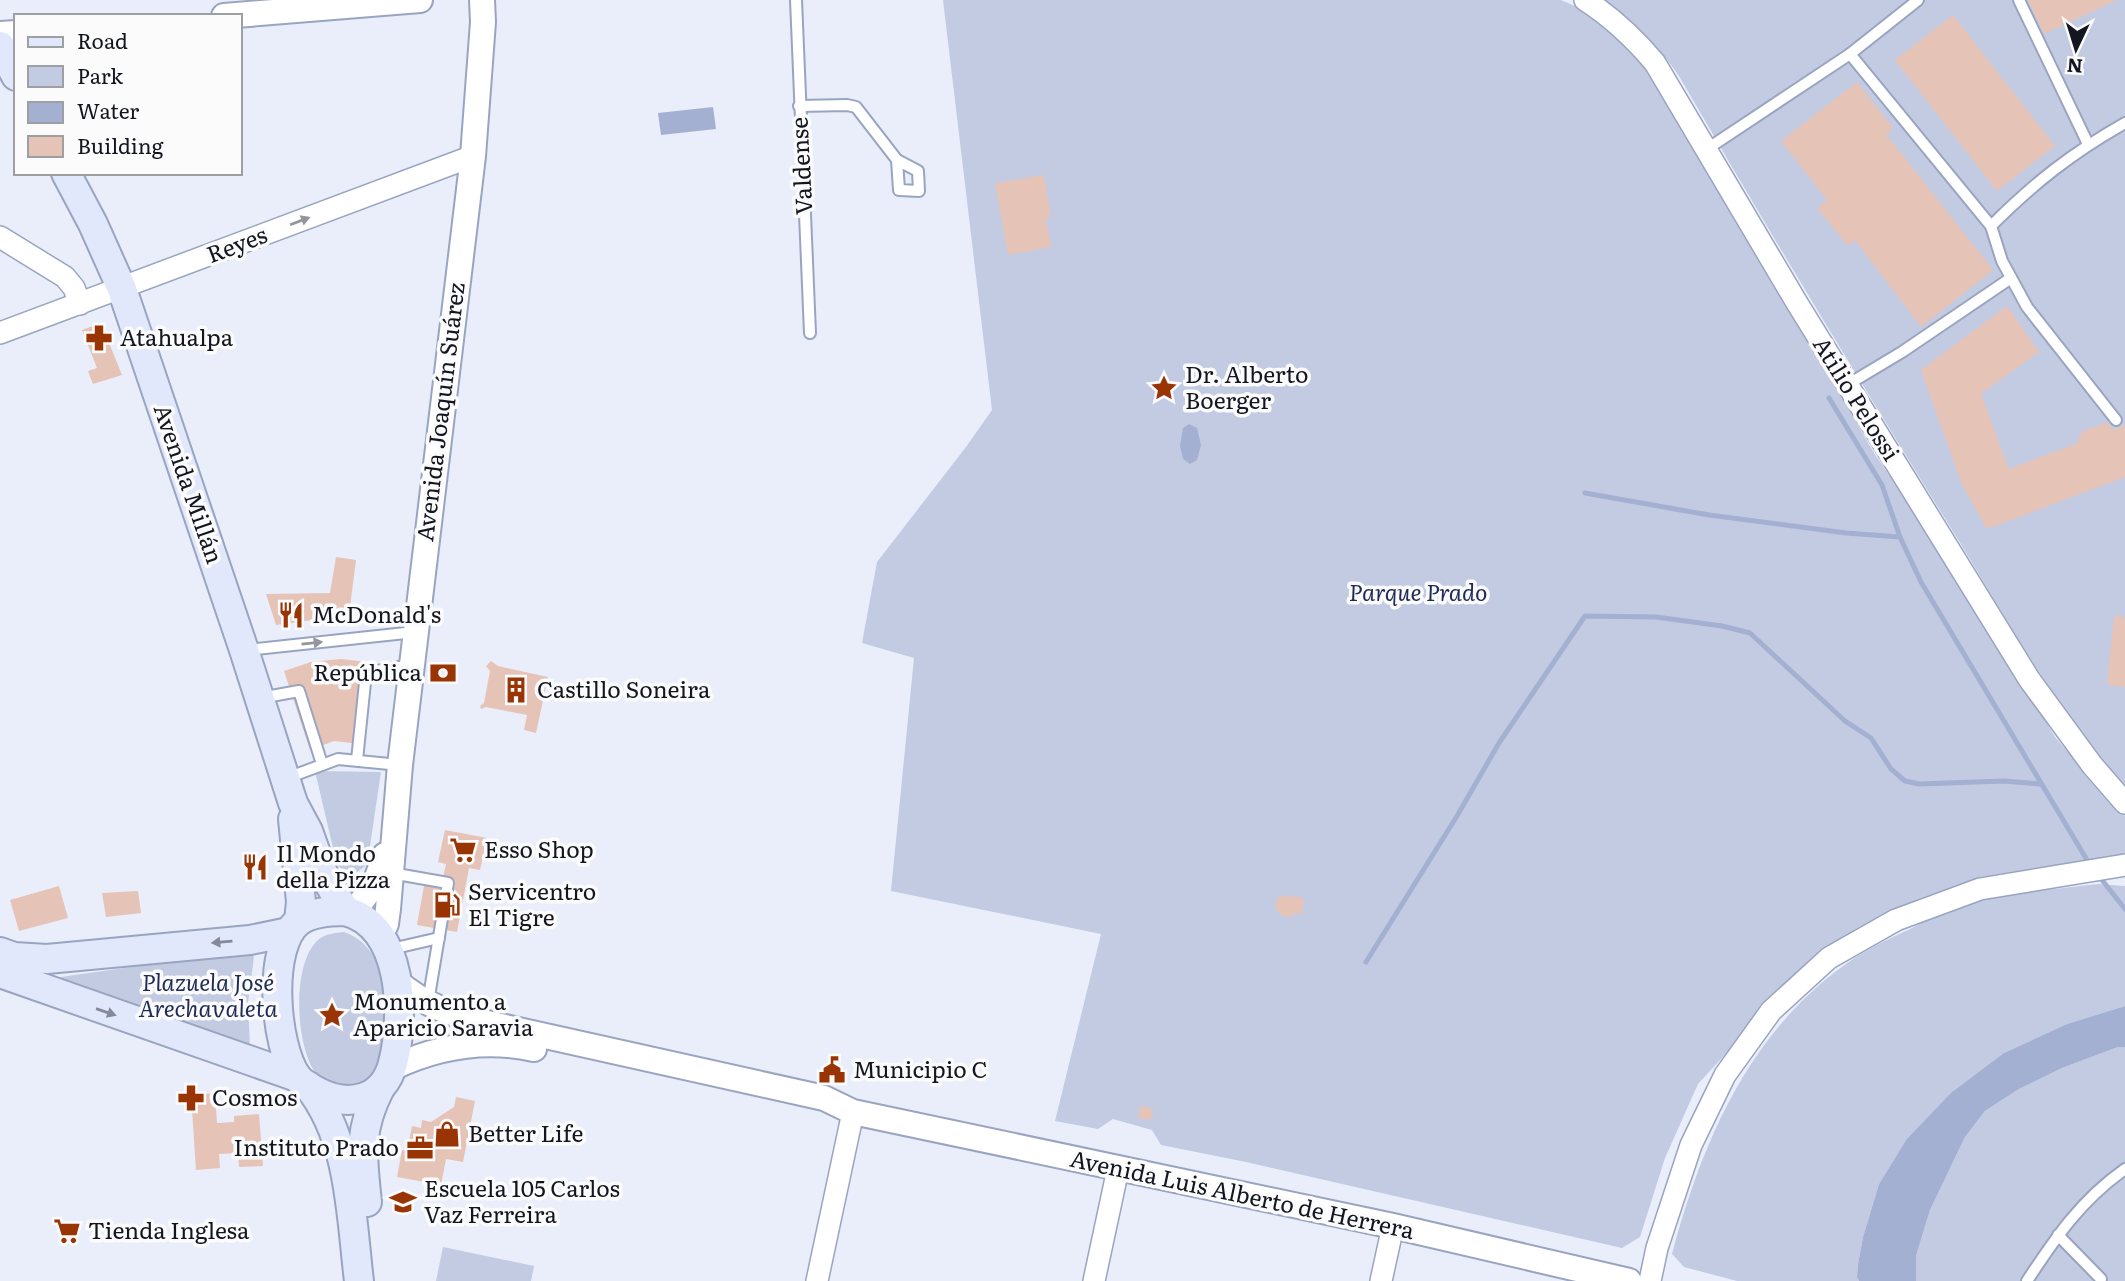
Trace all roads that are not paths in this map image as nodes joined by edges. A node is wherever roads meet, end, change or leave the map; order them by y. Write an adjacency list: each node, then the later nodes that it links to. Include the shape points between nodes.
1 (420, 0): 7 (street)
2 (482, 0): 16 (street, Avenida Joaquín Suárez)
3 (796, 0): 12 (lane, Valdense)
4 (1585, 0): 15 (street, Atilio Pelossi, via 1629,33 1655,63)
5 (1918, 0): 10 (lane)
6 (2019, 0): 14 (lane)
7 (250, 7): 8 (street)
8 (230, 14)
9 (0, 46): 11 (main road)
10 (1850, 54): 15 (lane); 19 (lane)
11 (14, 72)
12 (799, 106): 17 (lane, via 856,107); 25 (lane, Valdense)
13 (2125, 123): 14 (lane)
14 (2088, 144): 19 (lane, via 2028,188)
15 (1707, 149): 26 (street, Atilio Pelossi)
16 (473, 156): 22 (street, Reyes, one-way to 16); 28 (street, Avenida Joaquín Suárez)
17 (897, 160)
18 (67, 175): 22 (main road, Avenida Millán)
19 (1991, 226): 21 (lane)
20 (0, 237): 23 (street, via 65,277)
21 (2011, 278): 26 (lane); 27 (lane, via 2027,307)
22 (122, 289): 23 (street, Reyes); 29 (main road, Avenida Millán)
23 (80, 304): 24 (street, Reyes)
24 (0, 333)
25 (810, 333)
26 (1847, 385): 36 (street, Atilio Pelossi, via 2029,679)
27 (2116, 420)
28 (416, 632): 29 (lane, one-way to 28); 30 (street, Avenida Joaquín Suárez)
29 (244, 650): 31 (main road, Avenida Millán)
30 (412, 665): 32 (lane, via 366,674); 34 (street, Avenida Joaquín Suárez)
31 (259, 698): 33 (lane, via 299,691); 35 (main road, Avenida Millán)
32 (357, 761): 33 (lane, via 338,758); 34 (lane)
33 (321, 764): 35 (lane)
34 (400, 765): 37 (street, Avenida Joaquín Suárez)
35 (289, 790): 40 (main road, Avenida Millán, via 323,873); 41 (main road, Avenida Millán, via 301,902)
36 (2125, 803)
37 (394, 824): 39 (street, Avenida Joaquín Suárez); 40 (street, Avenida Joaquín Suárez, via 375,883)
38 (2121, 866): 64 (street, via 1980,889 1896,920 1829,958 1772,1010 1726,1075 1691,1145)
39 (391, 873): 42 (lane, via 449,883); 43 (street, Avenida Joaquín Suárez)
40 (349, 912): 41 (main road, via 322,912); 43 (main road, via 372,928)
41 (294, 926): 44 (main road, one-way to 44, via 250,940); 51 (main road, via 279,964 279,1016 282,1042)
42 (439, 938): 43 (lane); 49 (lane)
43 (384, 944): 47 (main road)
44 (153, 949): 45 (main road, via 47,959); 48 (main road, via 111,964 49,974)
45 (0, 952)
46 (0, 973): 48 (main road)
47 (396, 981): 49 (street, Avenida Luis Alberto de Herrera); 50 (main road, via 400,1035)
48 (41, 989): 51 (main road, one-way to 51)
49 (428, 1005): 52 (street, Avenida Luis Alberto de Herrera, via 487,1023 824,1098)
50 (386, 1078): 51 (main road, via 364,1098 348,1101 333,1099); 52 (street, Avenida Luis Alberto de Herrera, via 438,1050 473,1043 521,1046 822,1112); 59 (main road, via 365,1121 362,1142)
51 (302, 1082): 58 (main road, via 327,1115 348,1184)
52 (853, 1112): 53 (street, Avenida Luis Alberto de Herrera); 60 (street)
53 (1118, 1169): 55 (street, Avenida Luis Alberto de Herrera); 61 (street)
54 (2125, 1169): 56 (lane, via 2099,1187)
55 (1393, 1226): 62 (street); 63 (street, Avenida Luis Alberto de Herrera)
56 (2057, 1235): 57 (lane); 65 (lane)
57 (2101, 1279)
58 (359, 1281)
59 (376, 1281)
60 (817, 1281)
61 (1094, 1281)
62 (1381, 1281)
63 (1629, 1281)
64 (1650, 1281)
65 (2027, 1281)

